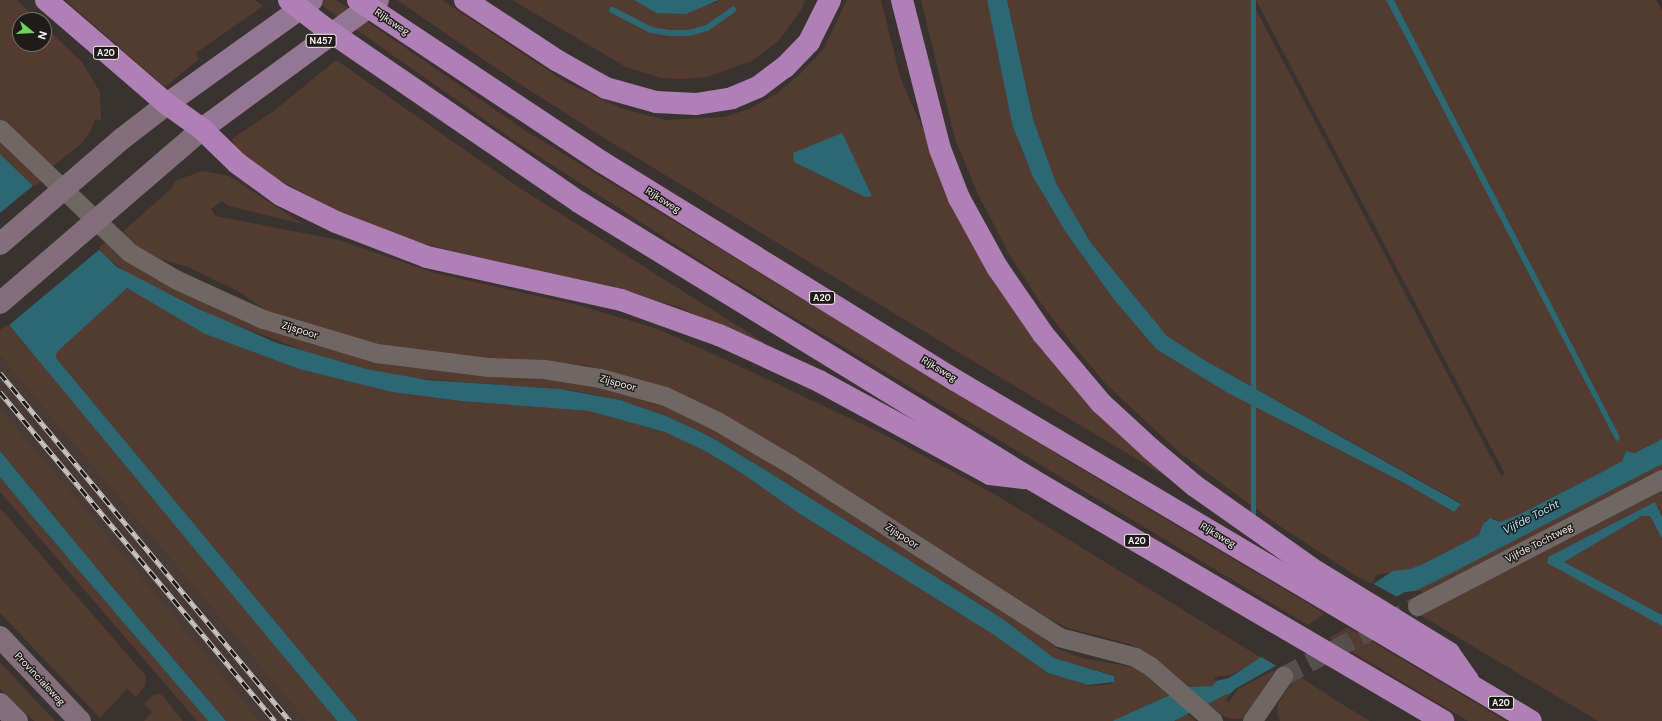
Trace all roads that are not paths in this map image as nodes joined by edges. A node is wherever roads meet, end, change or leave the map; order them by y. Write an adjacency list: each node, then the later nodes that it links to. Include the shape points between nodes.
1 (46, 0): 9 (highway, A20)
2 (289, 0): 14 (highway, A20, via 322,26 579,202)
3 (312, 0): 9 (main road)
4 (358, 0): 18 (highway, Rijksweg / A20, via 602,162 955,380 1296,581)
5 (378, 0): 11 (main road, N457)
6 (465, 0): 7 (highway, via 558,61 606,88 656,102 696,104 732,98 758,87 785,68 809,42)
7 (830, 0)
8 (902, 0): 18 (highway, A20, via 940,149 959,198 996,267 1043,334 1101,403 1150,449 1195,486)
9 (167, 104): 11 (highway); 12 (main road)
10 (0, 129): 21 (street, Zijspoor, via 129,252 177,280 263,319 376,353 489,368 544,369 600,378 665,396 717,421 790,464 1059,637 1135,657 1162,676)
11 (202, 129): 13 (main road, N457); 14 (highway, A20, via 237,163 281,195 336,222 427,256 621,300 719,335 819,381 990,474)
12 (0, 244)
13 (0, 303)
14 (1031, 479): 25 (highway, A20)
15 (1662, 479): 16 (street, Vijfde Tochtweg)
16 (1417, 606)
17 (0, 637): 23 (main road, Provincialeweg)
18 (1431, 652): 26 (highway, A20, via 1449,653 1472,686)
19 (1284, 676): 24 (street)
20 (0, 704): 22 (main road)
21 (1206, 716)
22 (17, 721)
23 (80, 721)
24 (1252, 721)
25 (1443, 721)
26 (1531, 721)

